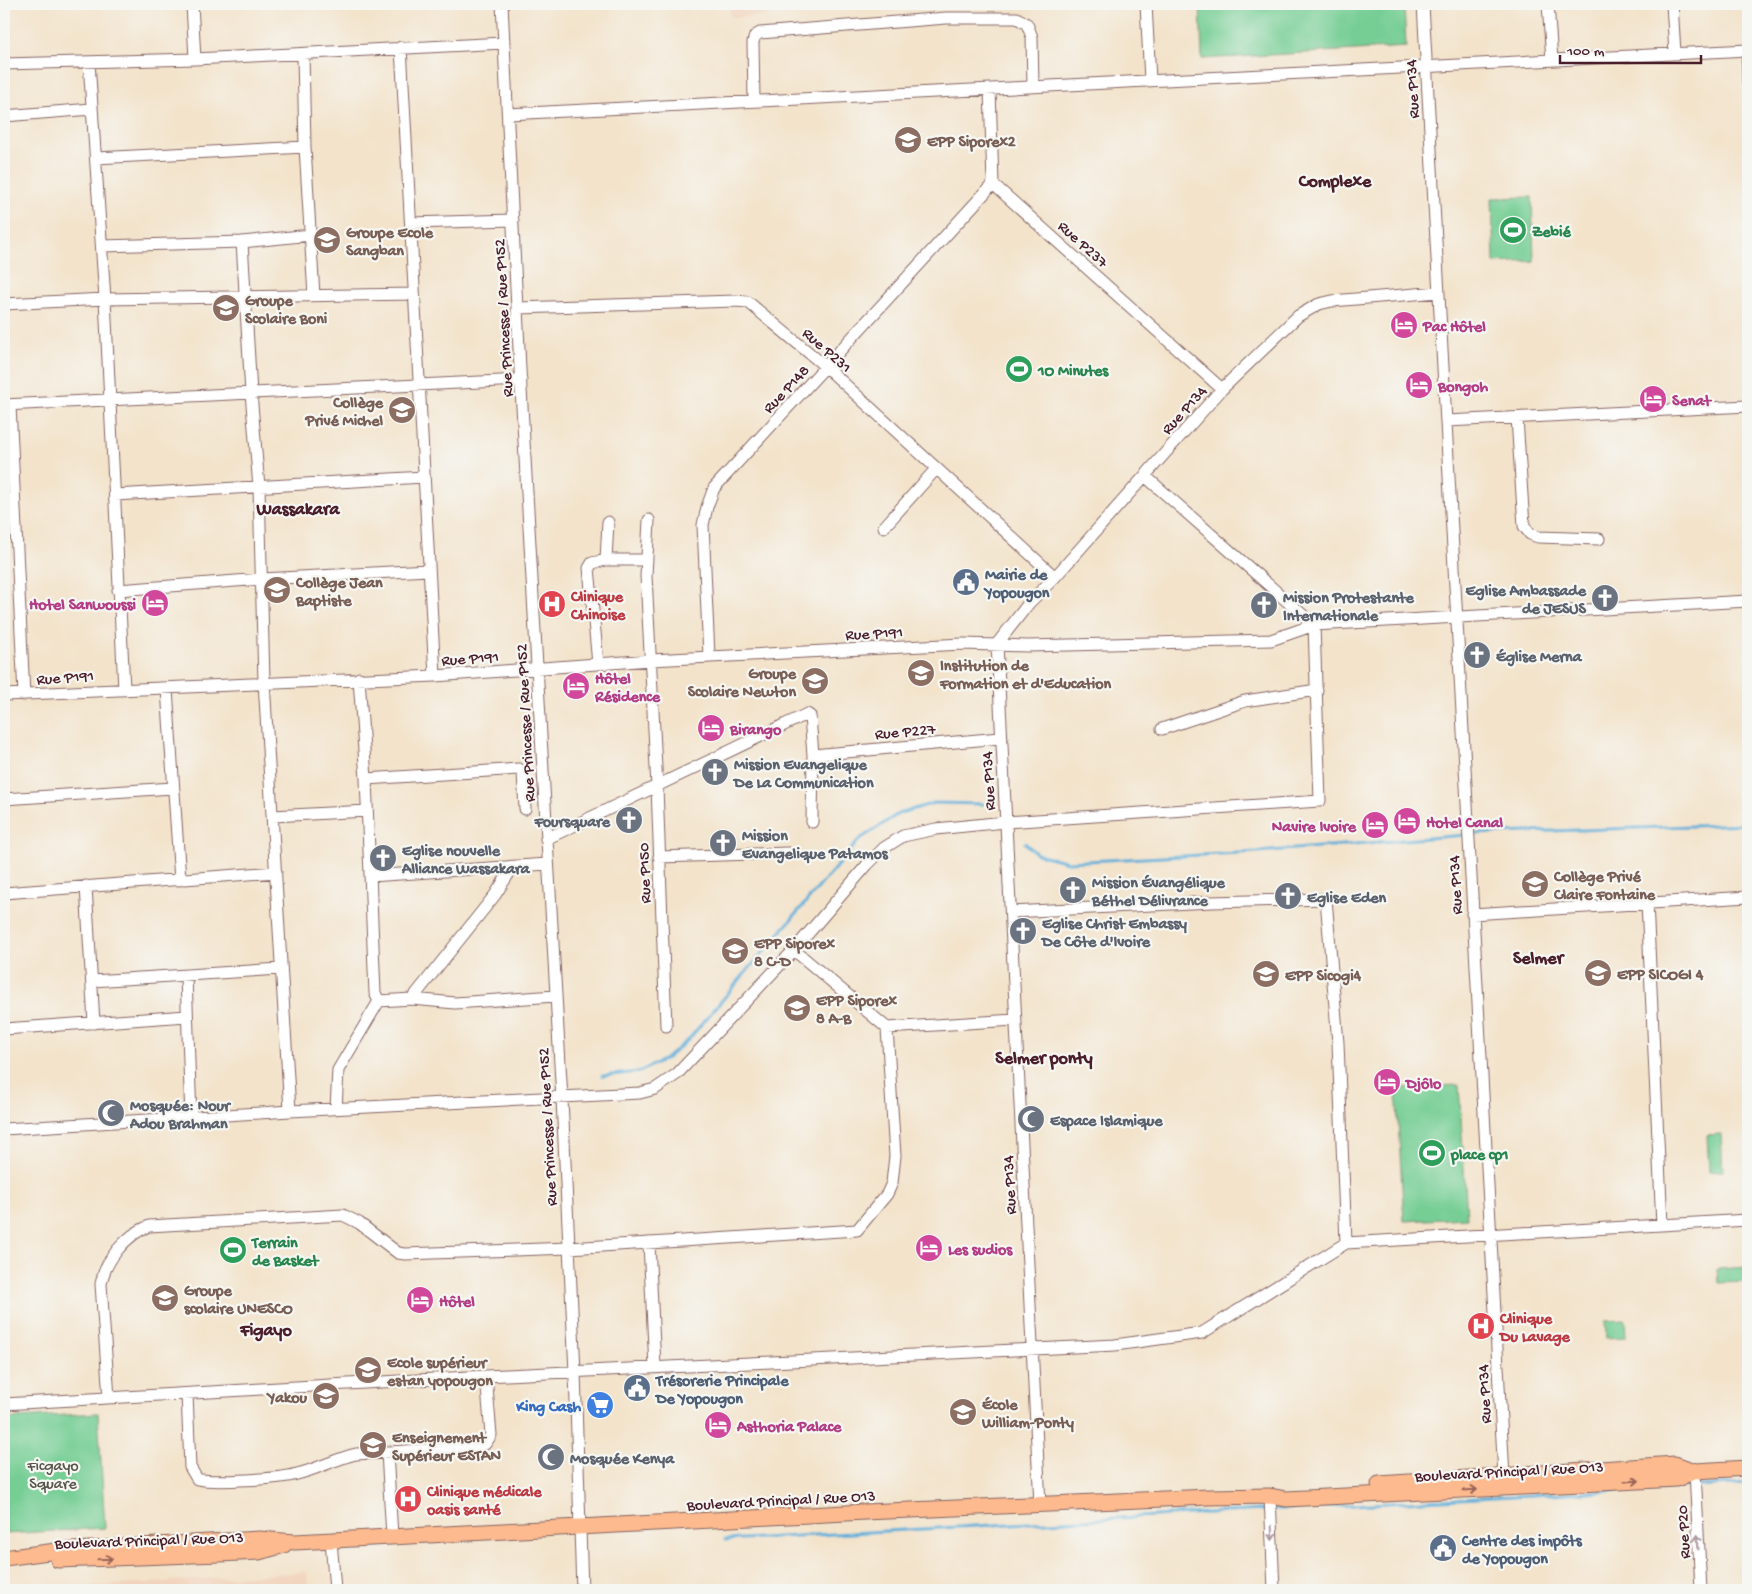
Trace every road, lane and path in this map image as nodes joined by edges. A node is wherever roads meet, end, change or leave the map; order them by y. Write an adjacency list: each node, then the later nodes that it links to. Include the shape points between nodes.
1 (192, 4): 12 (street)
2 (502, 4): 7 (street, Rue Princesse / Rue P152)
3 (1146, 4): 17 (street)
4 (1423, 4): 16 (street, Rue P134)
5 (1548, 4): 13 (street)
6 (1672, 4): 10 (street)
7 (504, 42): 8 (street); 23 (street, Rue Princesse / Rue P152)
8 (401, 47): 11 (street); 29 (street)
9 (1748, 50): 10 (street); 18 (street)
10 (1675, 53): 13 (street)
11 (303, 54): 12 (street); 25 (street)
12 (195, 59): 14 (street)
13 (1552, 60): 16 (street)
14 (89, 62): 15 (street); 22 (street)
15 (4, 64)
16 (1426, 66): 17 (street); 33 (street, Rue P134)
17 (1150, 80): 19 (street)
18 (1748, 82)
19 (1033, 86): 20 (street); 21 (street, via 1032,37 1027,24 1018,18 946,18 760,33 753,42)
20 (990, 90): 21 (street); 27 (street)
21 (754, 101): 23 (street)
22 (92, 109): 24 (street); 26 (street)
23 (508, 114): 28 (street, Rue Princesse / Rue P152)
24 (4, 116)
25 (305, 147): 26 (street); 30 (street)
26 (96, 158): 32 (street)
27 (993, 184): 40 (street, Rue P148); 43 (street, Rue P237)
28 (513, 220): 29 (street); 39 (street, Rue Princesse / Rue P152)
29 (411, 223): 34 (street)
30 (311, 235): 31 (street); 36 (street)
31 (242, 242): 32 (street); 35 (street)
32 (102, 246): 37 (street)
33 (1439, 292): 43 (street, Rue P134, via 1319,304 1298,316); 49 (street, Rue P134)
34 (413, 294): 36 (street); 42 (street)
35 (246, 296): 36 (street); 37 (street); 44 (street)
36 (314, 296)
37 (106, 298): 38 (street); 45 (street)
38 (4, 304)
39 (518, 308): 40 (street, Rue P231, via 748,302); 41 (street, Rue Princesse / Rue P152)
40 (826, 367): 50 (street, Rue P231); 69 (street, Rue P148, via 714,488 703,525)
41 (521, 380): 42 (street); 72 (street, Rue Princesse / Rue P152)
42 (420, 384): 44 (street); 52 (street)
43 (1222, 390): 51 (street, Rue P134)
44 (251, 393): 45 (street); 53 (street)
45 (110, 402): 46 (street); 54 (street)
46 (7, 405): 80 (street)
47 (1748, 406): 48 (street)
48 (1517, 418): 49 (street); 58 (street, via 1524,526 1530,534 1538,537)
49 (1447, 421): 66 (street, Rue P134)
50 (936, 469): 57 (street); 62 (street, Rue P231)
51 (1145, 476): 62 (street, Rue P134); 67 (street)
52 (424, 477): 53 (street); 61 (street)
53 (259, 487): 54 (street); 63 (street)
54 (114, 495): 64 (street)
55 (649, 520): 60 (street, Rue P150)
56 (608, 522): 59 (street)
57 (884, 527)
58 (1599, 539)
59 (606, 560): 60 (street); 71 (street, via 592,563 589,568)
60 (647, 560): 70 (street, Rue P150)
61 (428, 570): 63 (street); 73 (street)
62 (1056, 577): 68 (street, Rue P134)
63 (262, 579): 64 (street); 75 (street)
64 (118, 590): 77 (street)
65 (1748, 602): 66 (street, Rue P191)
66 (1456, 616): 67 (street, Rue P191); 106 (street, Rue P134)
67 (1314, 625): 68 (street, Rue P191, via 1271,640); 78 (street)
68 (997, 644): 69 (street, Rue P191); 82 (street, Rue P134)
69 (709, 656): 70 (street, Rue P191)
70 (651, 660): 71 (street, Rue P191); 85 (street, Rue P150)
71 (598, 664): 72 (street, Rue P191)
72 (538, 669): 73 (street, Rue P191); 93 (street, Rue Princesse / Rue P152)
73 (435, 676): 74 (street, Rue P191)
74 (359, 678): 75 (street, Rue P191); 84 (street)
75 (264, 682): 76 (street, Rue P191); 90 (street)
76 (167, 688): 77 (street, Rue P191); 86 (street)
77 (124, 689): 80 (street, Rue P191)
78 (1317, 690): 81 (street, via 1245,701); 92 (street, via 1319,802)
79 (4, 695): 80 (street, Rue P191)
80 (24, 695)
81 (1162, 729)
82 (1000, 738): 83 (street, Rue P227); 92 (street, Rue P134)
83 (813, 755): 85 (street, via 810,716 807,714); 91 (street)
84 (366, 779): 88 (street, via 519,769 523,773); 89 (street)
85 (657, 787): 93 (street); 95 (street, Rue P150)
86 (173, 788): 87 (street); 100 (street)
87 (4, 799)
88 (525, 809)
89 (367, 811): 90 (street); 99 (street)
90 (273, 816): 98 (street)
91 (812, 822)
92 (1005, 822): 105 (street, Rue P134); 107 (street, via 936,828 903,836 867,865)
93 (546, 839): 96 (street, Rue Princesse / Rue P152)
94 (789, 853): 95 (street)
95 (659, 857): 117 (street, Rue P150)
96 (548, 864): 97 (street); 111 (street, Rue Princesse / Rue P152)
97 (513, 867): 99 (street); 112 (street, via 495,895)
98 (276, 872): 100 (street); 108 (street)
99 (370, 876): 113 (street, via 375,994)
100 (180, 880): 101 (street)
101 (86, 886): 102 (street); 110 (street)
102 (4, 893)
103 (1748, 897): 104 (street)
104 (1647, 902): 106 (street); 126 (street)
105 (1011, 912): 115 (street, Rue P134); 129 (street, via 1326,899 1338,1044)
106 (1472, 914): 127 (street, Rue P134)
107 (794, 950): 118 (street); 120 (street, via 668,1082 640,1093)
108 (281, 969): 109 (street); 122 (street)
109 (186, 976): 110 (street); 114 (street)
110 (92, 981): 116 (street)
111 (555, 996): 112 (street, via 455,1003); 120 (street, Rue Princesse / Rue P152)
112 (412, 999): 113 (street)
113 (379, 1001): 121 (street, via 338,1070)
114 (187, 1016): 116 (street); 123 (street)
115 (1015, 1020): 118 (street); 131 (street, Rue P134)
116 (94, 1023): 119 (street)
117 (666, 1026)
118 (887, 1028): 128 (street, via 895,1156 892,1183 887,1194 857,1230)
119 (4, 1029)
120 (562, 1099): 121 (street); 130 (street, Rue Princesse / Rue P152)
121 (336, 1109): 122 (street)
122 (290, 1111): 123 (street)
123 (191, 1119): 124 (street)
124 (4, 1129)
125 (1748, 1220): 126 (street)
126 (1662, 1224): 127 (street)
127 (1492, 1234): 129 (street); 141 (street, Rue P134)
128 (649, 1243): 130 (street); 132 (street)
129 (1346, 1243): 131 (street, via 1202,1333 1115,1345)
130 (569, 1248): 133 (street, Rue Princesse / Rue P152); 136 (street, via 398,1253 359,1223 343,1215 149,1226 132,1235 103,1270 101,1284)
131 (1034, 1348): 132 (street); 143 (street, Rue P134)
132 (655, 1367): 133 (street)
133 (575, 1372): 134 (street); 144 (street, Rue Princesse / Rue P152)
134 (486, 1376): 135 (street); 138 (street, via 491,1434 485,1444)
135 (187, 1394): 136 (street); 138 (street, via 190,1467 197,1479 285,1477 338,1458)
136 (109, 1398): 137 (street)
137 (4, 1404)
138 (387, 1452): 145 (street)
139 (1748, 1468): 140 (main road, Boulevard Principal / Rue O13)
140 (1695, 1472): 141 (main road, Boulevard Principal / Rue O13, via 1675,1464); 142 (main road, Boulevard Principal / Rue O13, one-way to 140, via 1286,1499 1658,1480); 151 (street, Rue P20, one-way to 140)
141 (1504, 1476): 142 (main road, Boulevard Principal / Rue O13, via 1286,1490)
142 (1270, 1496): 143 (main road, Boulevard Principal / Rue O13); 150 (street, one-way to 150)
143 (1040, 1505): 144 (main road, Boulevard Principal / Rue O13)
144 (579, 1527): 145 (main road, Boulevard Principal / Rue O13); 149 (street, Rue Princesse / Rue P152)
145 (392, 1536): 146 (main road, Boulevard Principal / Rue O13)
146 (331, 1540): 147 (main road, Boulevard Principal / Rue O13, via 295,1542 259,1552); 148 (street)
147 (4, 1559)
148 (335, 1590)
149 (582, 1590)
150 (1274, 1590)
151 (1701, 1590)

